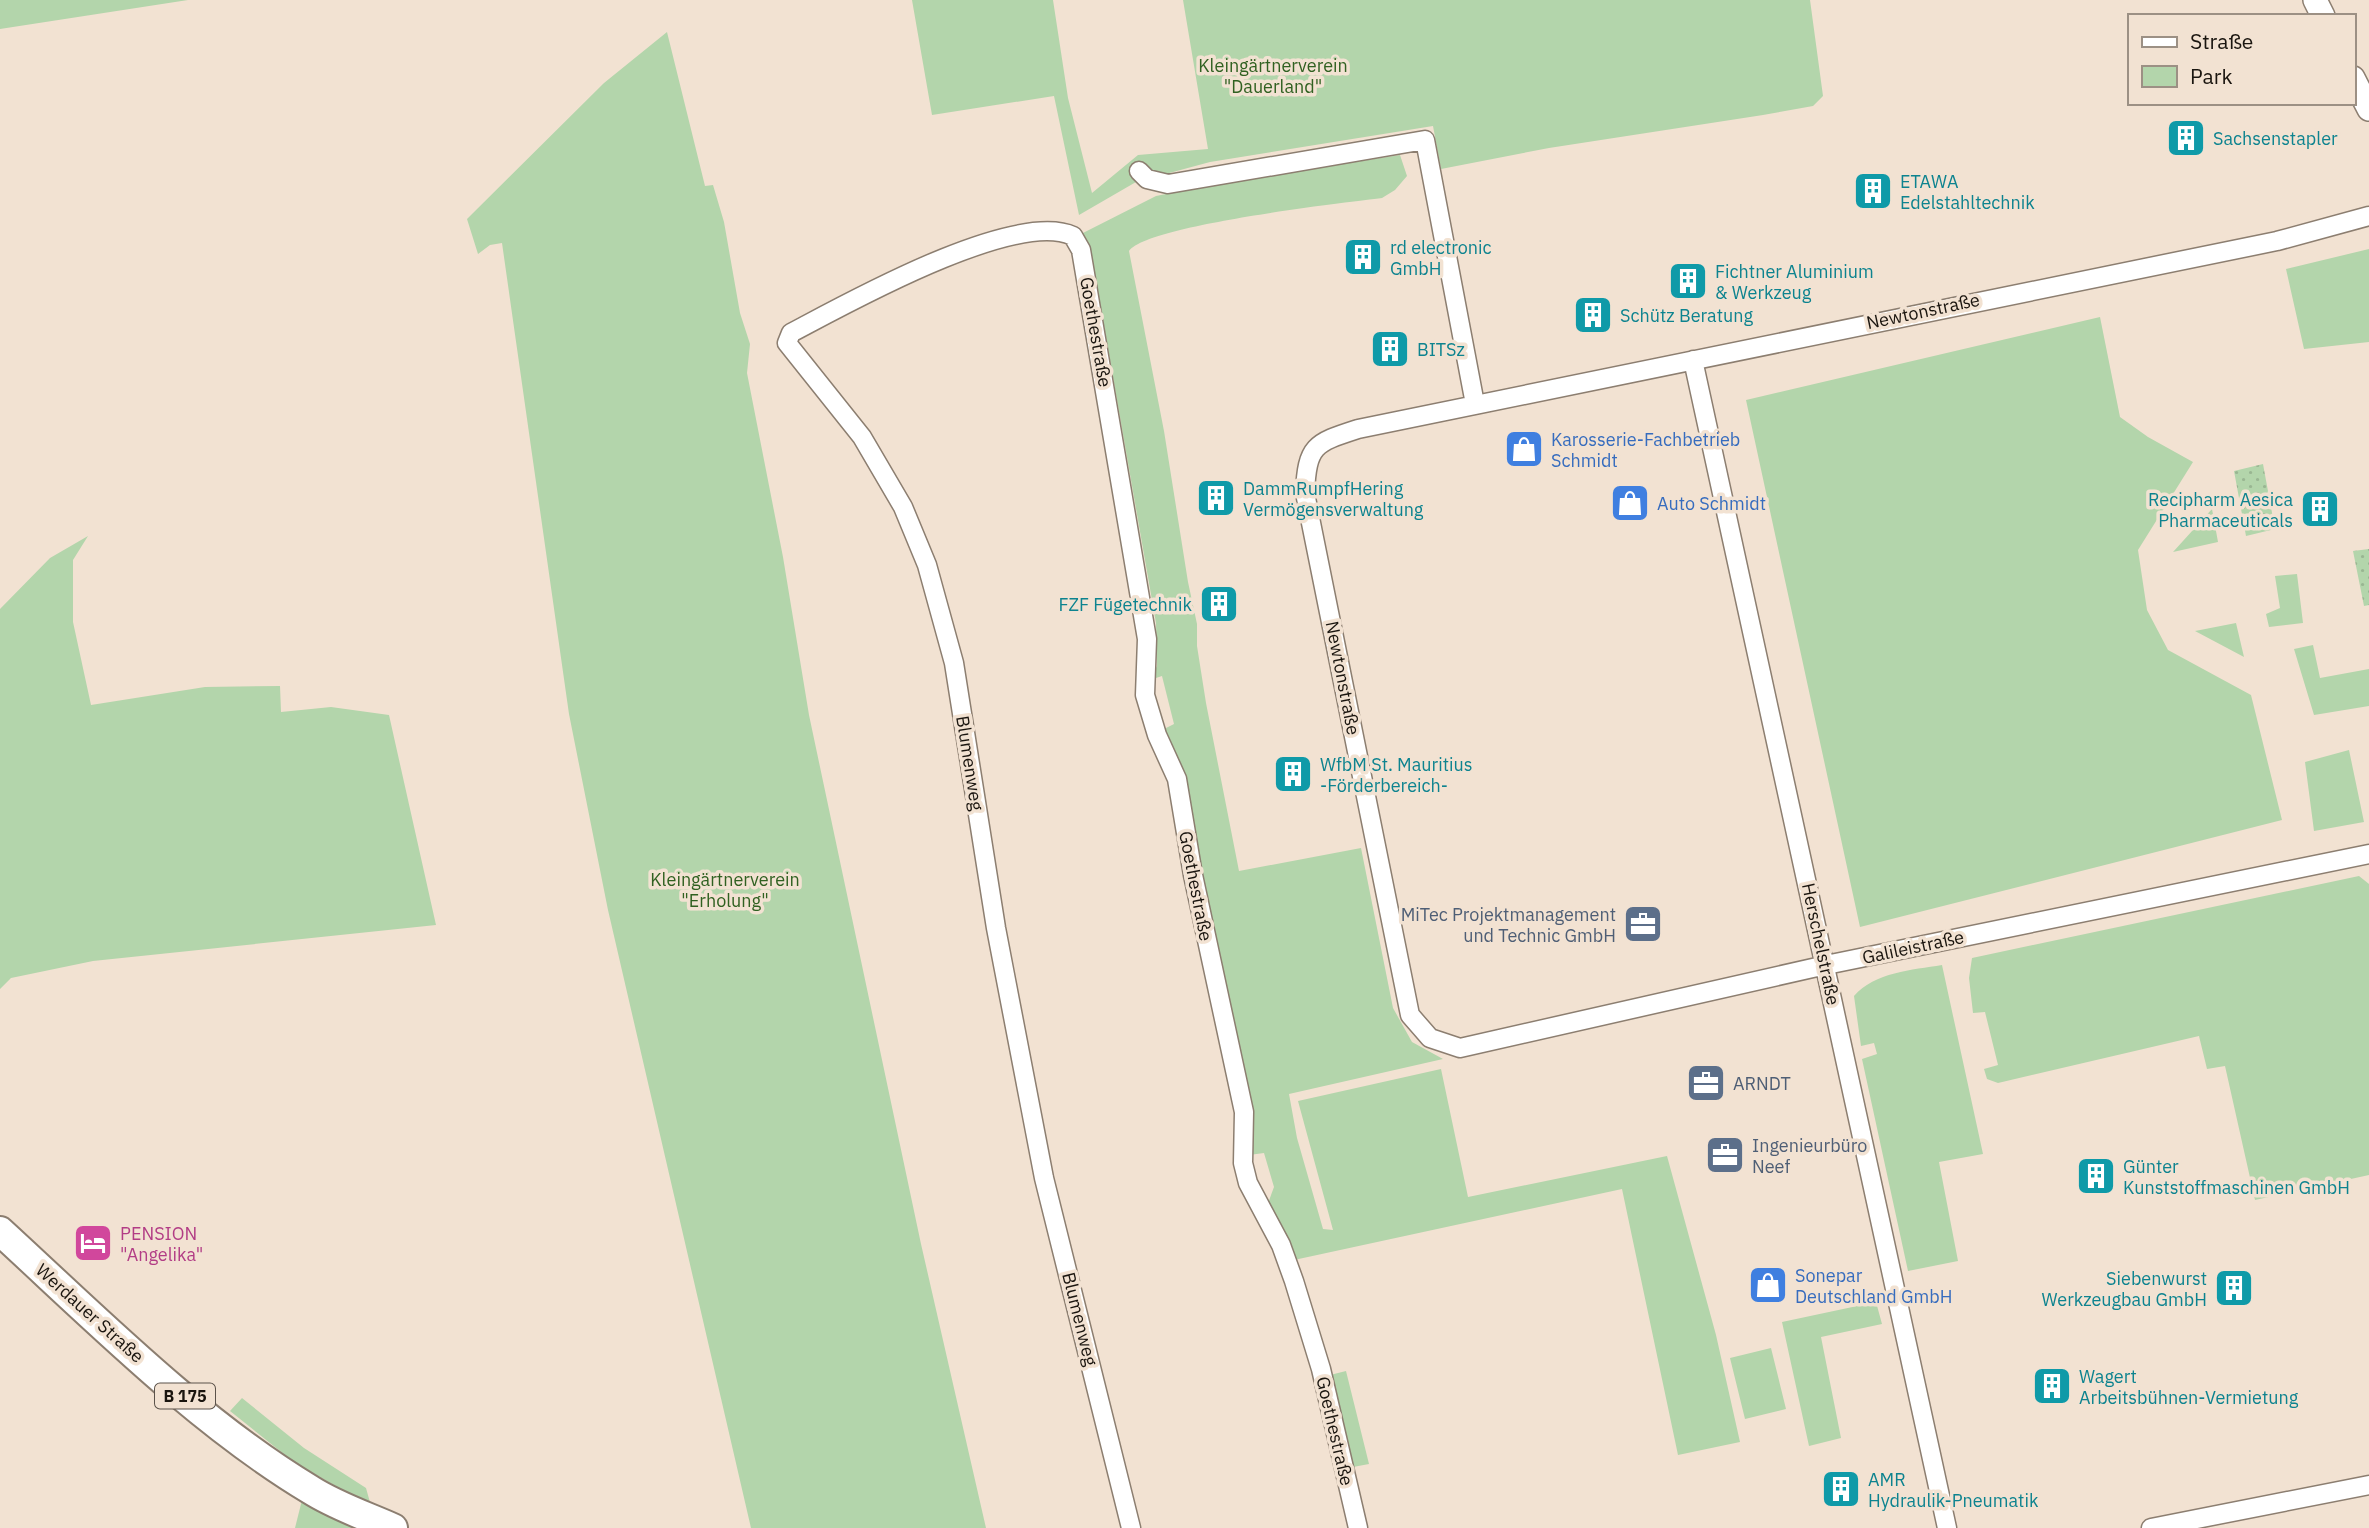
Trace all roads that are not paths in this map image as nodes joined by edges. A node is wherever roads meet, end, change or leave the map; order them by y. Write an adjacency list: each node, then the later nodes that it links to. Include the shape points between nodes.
1 (2355, 82): 2 (street)
2 (2369, 108)
3 (1139, 171): 7 (street, via 1147,179 1168,184 1425,140)
4 (2369, 216): 6 (street, Newtonstraße, via 2277,241)
5 (1073, 236): 14 (street, Blumenweg, via 1062,231 1033,232 983,244 864,294 790,333 787,343 862,437 903,507 928,565 954,663 996,928 1037,1142); 15 (street, Goethestraße, via 1086,272 1143,614 1148,661 1145,695 1177,779 1244,1112 1243,1163 1257,1203 1281,1245 1307,1321)
6 (1693, 360): 7 (street, Newtonstraße); 9 (street, Herschelstraße)
7 (1475, 404): 10 (street, Newtonstraße, via 1321,441 1308,460 1305,493 1410,1015 1430,1038)
8 (2369, 854): 9 (street, Galileistraße)
9 (1826, 965): 10 (street, Galileistraße); 16 (street, Herschelstraße)
10 (1460, 1048)
11 (0, 1231): 13 (main road, Werdauer Straße / B 175, via 219,1424 312,1491)
12 (2369, 1485): 17 (street)
13 (393, 1528)
14 (1131, 1528)
15 (1358, 1528)
16 (1947, 1528)
17 (2151, 1528)

